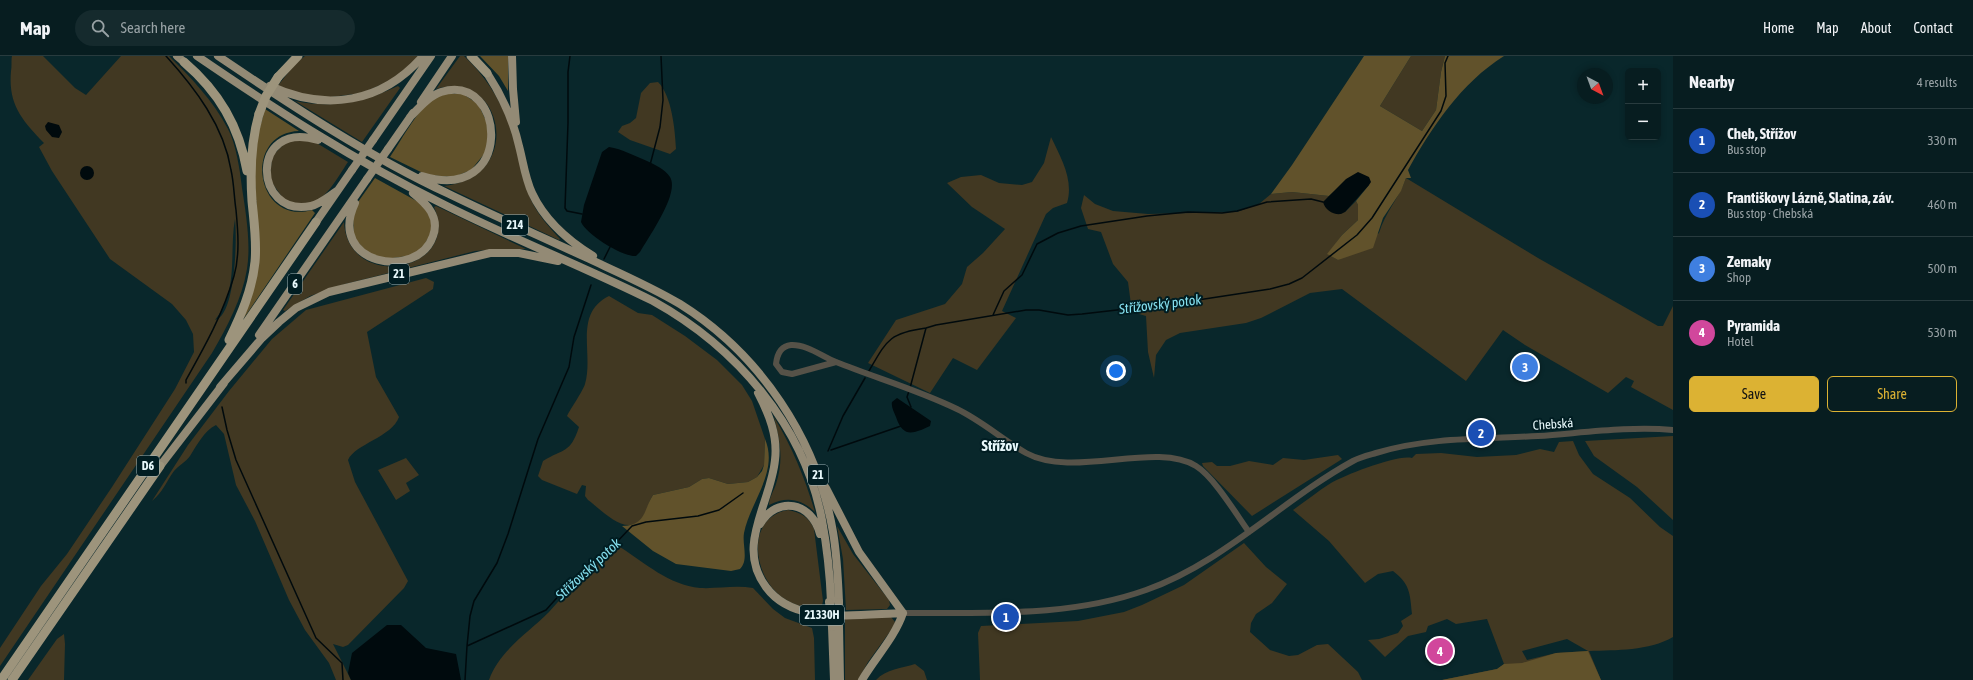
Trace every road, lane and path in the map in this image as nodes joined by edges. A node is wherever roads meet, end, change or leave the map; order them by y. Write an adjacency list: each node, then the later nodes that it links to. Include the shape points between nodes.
1 (198, 56): 13 (highway, 214, via 256,97)
2 (218, 56): 11 (highway, 214)
3 (298, 56): 19 (highway, bridge, via 278,78 266,96 259,114 252,148)
4 (423, 56): 11 (highway, via 395,82 372,93 347,100 317,101 302,98)
5 (431, 56): 18 (highway, bridge)
6 (452, 56): 12 (highway, 6)
7 (471, 56): 10 (highway, 21)
8 (512, 56): 14 (highway, via 513,96)
9 (181, 59): 19 (highway, via 212,89 229,115 243,150)
10 (487, 73): 14 (highway, 21, via 503,99)
11 (249, 77): 15 (highway, 214, via 314,120)
12 (410, 117): 15 (highway, 6, via 430,98 441,92 464,92 480,102 488,113 492,145 482,163 473,172 454,180 444,181); 16 (highway, 6, bridge)
13 (329, 143): 17 (highway, 214); 18 (highway, via 303,136 282,141 270,156 267,166 268,180 278,198 297,207 312,206)
14 (519, 145): 22 (highway, 21, via 532,192 549,220 579,248)
15 (404, 171): 22 (highway, 214, via 447,194)
16 (367, 179): 17 (highway, 6, via 352,209 348,224 349,232 361,252 385,262 416,256 429,245 434,233 434,218 430,210); 26 (highway, 6, via 267,324)
17 (400, 182): 21 (highway, 214, via 441,204)
18 (337, 191): 20 (highway)
19 (252, 200): 24 (highway, via 256,247 252,280 243,312)
20 (316, 222): 24 (highway, D6)
21 (574, 265): 25 (highway, 21, via 674,313 715,343); 26 (highway, 21, via 519,253 490,253 329,292 296,308 279,322)
22 (626, 276): 28 (highway, 21, via 680,304 709,325 752,364 784,405)
23 (836, 362): 23 (street, via 800,346 790,345 777,355 776,364 782,372 792,374); 30 (street, via 900,384 958,409 1027,454 1043,459 1080,462 1172,458 1186,461 1203,472)
24 (218, 364): 35 (highway, D6)
25 (752, 380): 31 (highway, 21, via 769,417 776,451 771,483 756,526); 32 (highway, 21, via 776,411 805,465 822,520)
26 (220, 387): 29 (highway, 6)
27 (1673, 430): 30 (street, Chebská, via 1601,431 1410,444 1355,460 1313,486)
28 (813, 463): 32 (highway, 21, via 833,531 837,560); 33 (highway, via 859,552)
29 (160, 466): 36 (highway, D6)
30 (1249, 532): 33 (street, 21330H, via 1192,568 1148,590 1111,602 1036,612)
31 (753, 546): 32 (highway, 21, via 758,526 768,513 786,506 804,510 813,517 818,528); 33 (highway, 21330H, via 758,574 768,590 795,609 821,615)
32 (833, 602): 34 (highway, 21, bridge)
33 (903, 613): 39 (highway, via 892,635)
34 (835, 626): 37 (highway, 21); 38 (highway, 21)
35 (1, 680)
36 (12, 680)
37 (834, 680)
38 (840, 680)
39 (862, 680)

